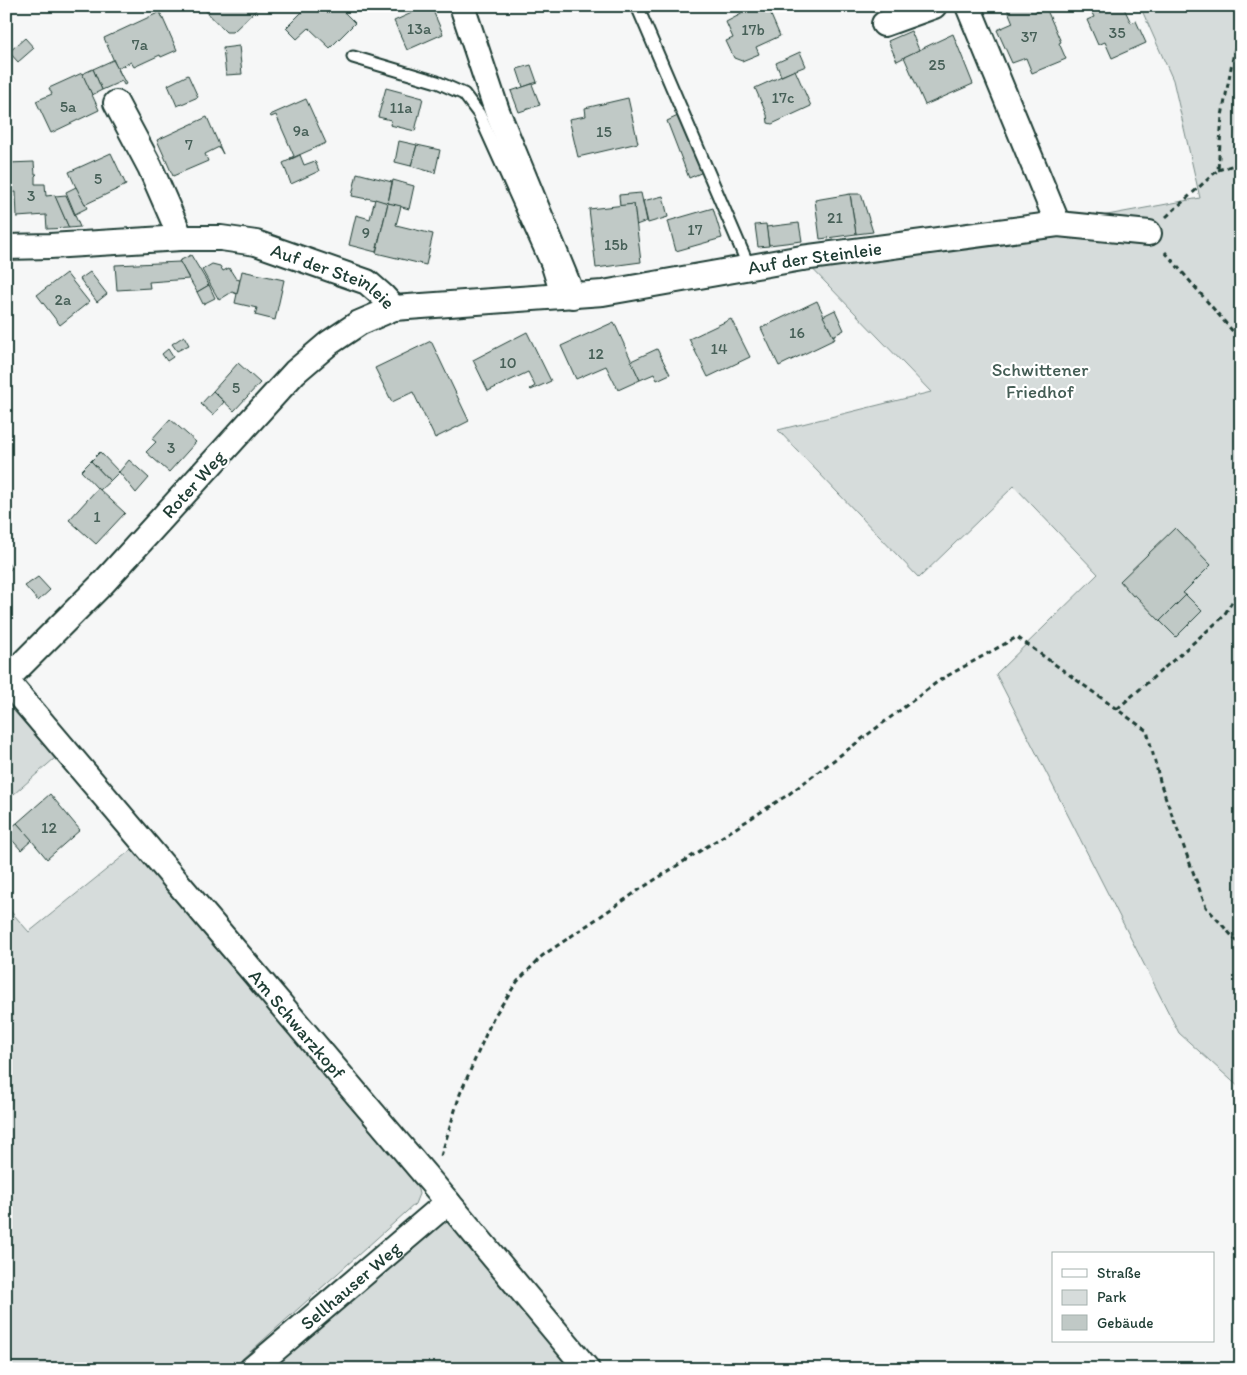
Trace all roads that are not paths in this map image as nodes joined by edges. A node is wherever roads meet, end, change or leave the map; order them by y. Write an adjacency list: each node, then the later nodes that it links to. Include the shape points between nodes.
1 (462, 6): 13 (street)
2 (637, 6): 12 (lane)
3 (934, 6): 5 (street)
4 (968, 6): 8 (street)
5 (884, 24)
6 (354, 57): 13 (lane, via 437,82 464,94 479,114 547,265)
7 (116, 103): 10 (street, via 150,167)
8 (1058, 224): 9 (street, Auf der Steinleie); 12 (street, Auf der Steinleie)
9 (1149, 233)
10 (181, 238): 11 (street, Auf der Steinleie); 14 (street, Auf der Steinleie, via 221,238 256,243 367,282)
11 (6, 247)
12 (749, 267): 13 (street, Auf der Steinleie, via 603,293)
13 (565, 296): 14 (street, Auf der Steinleie)
14 (394, 308): 15 (street, Roter Weg, via 359,323 295,372 104,582)
15 (6, 680): 16 (street, Am Schwarzkopf)
16 (448, 1202): 17 (street, Sellhauser Weg); 18 (street, Am Schwarzkopf)
17 (252, 1369)
18 (587, 1369)

